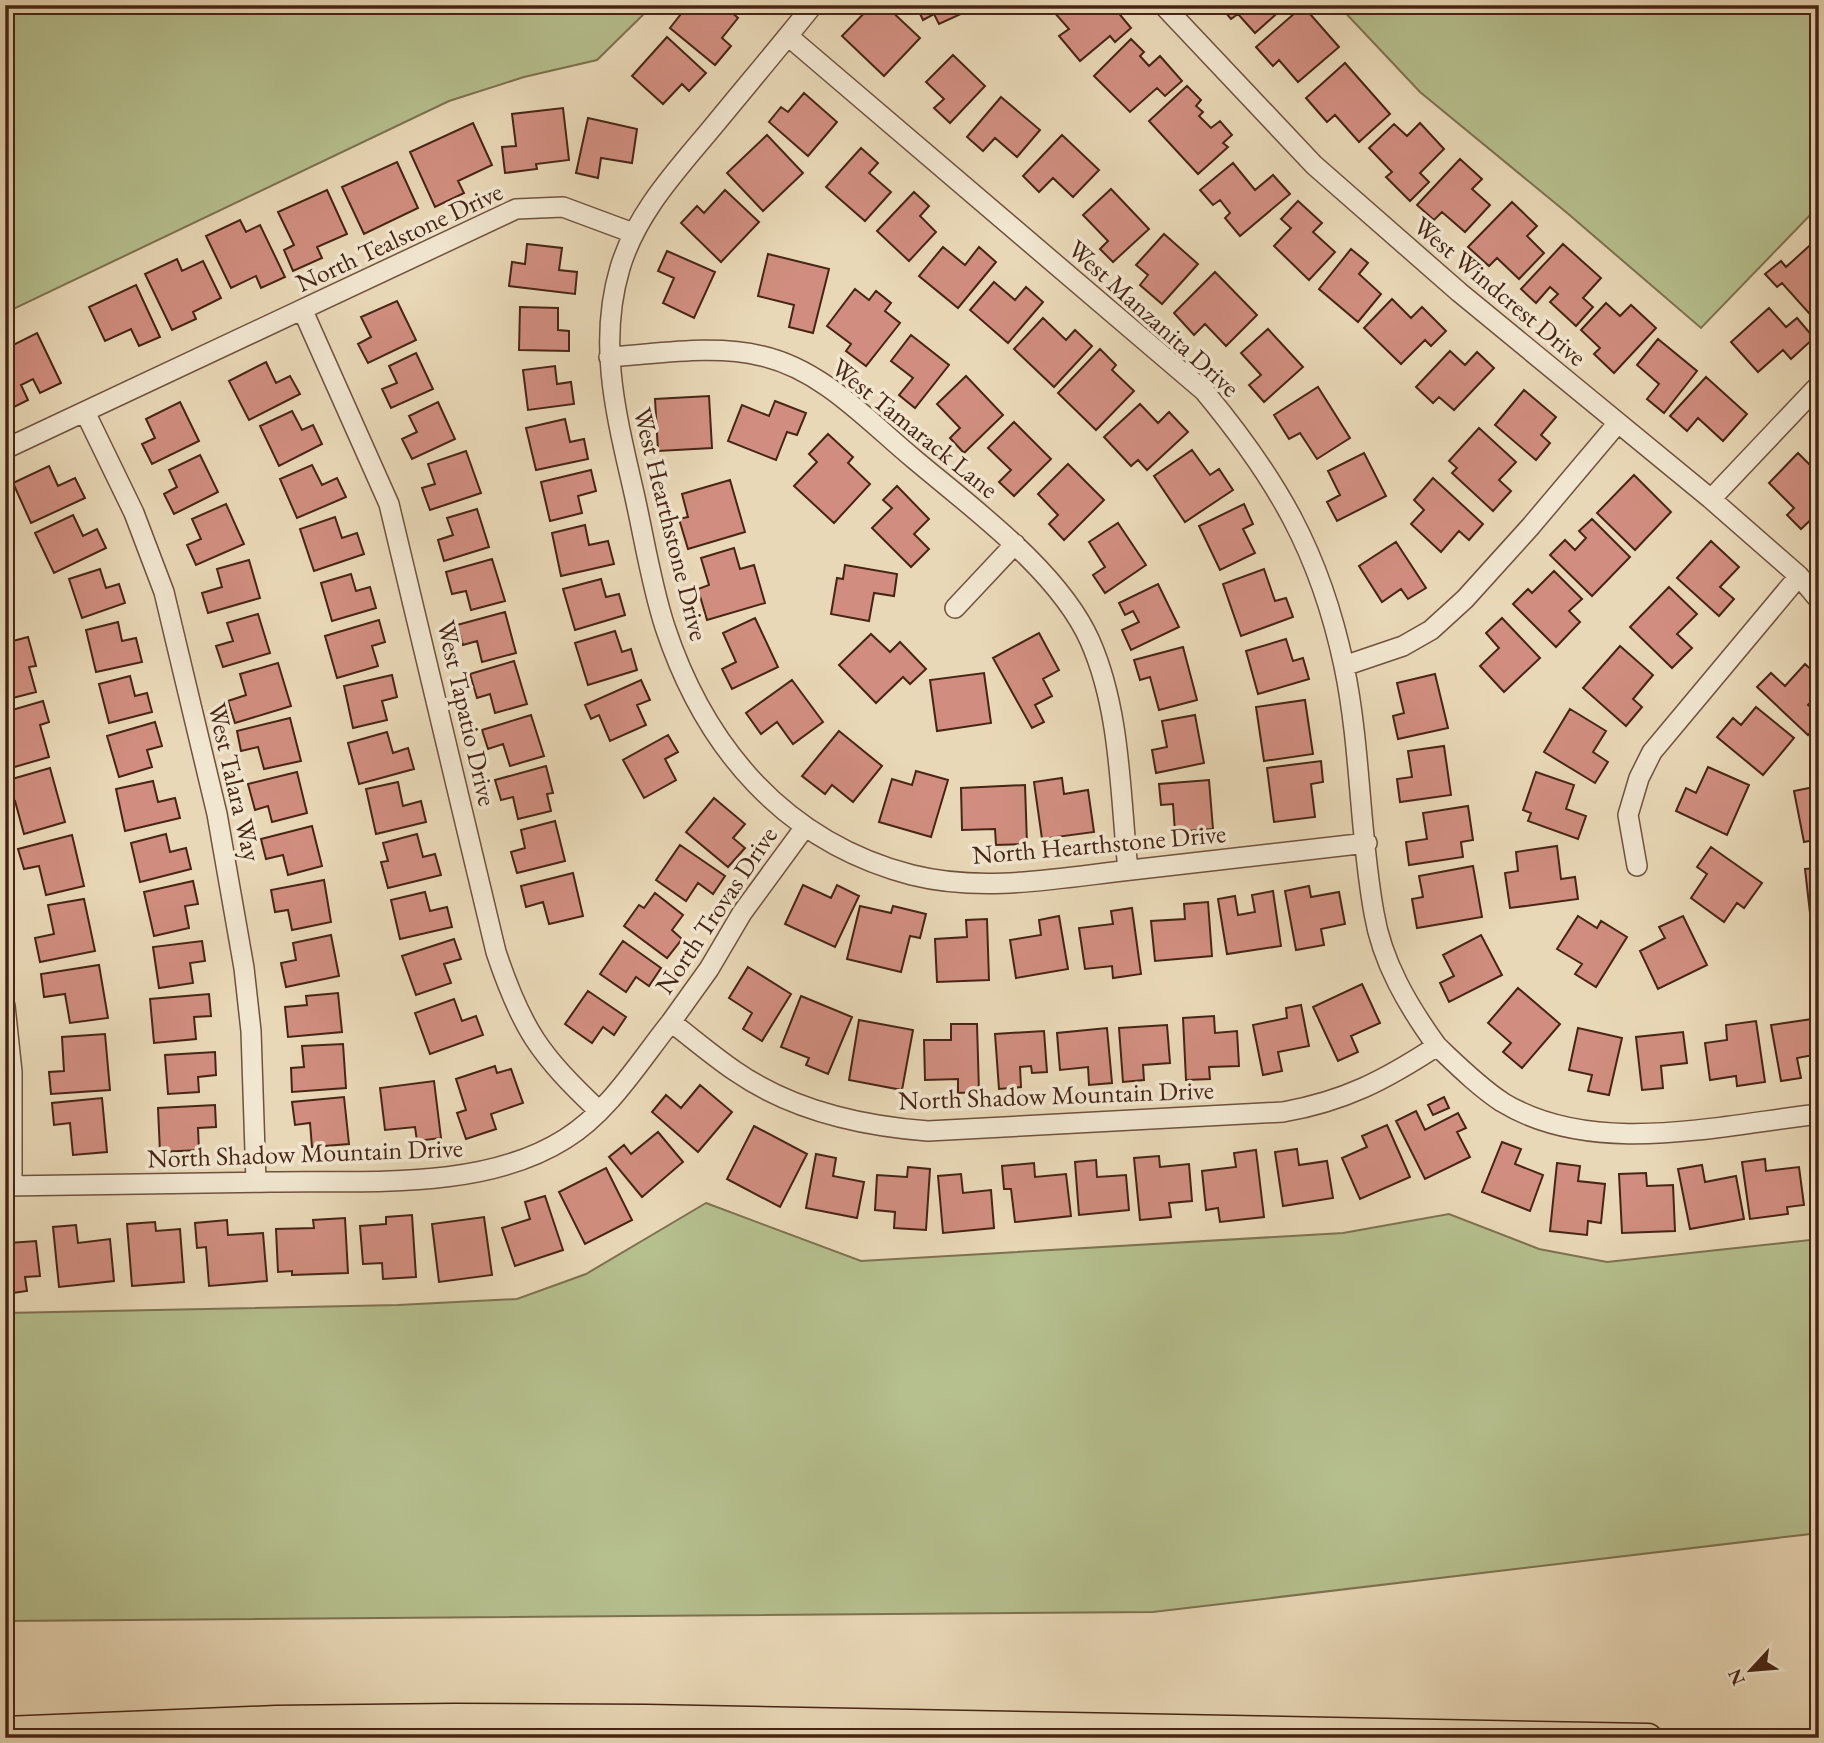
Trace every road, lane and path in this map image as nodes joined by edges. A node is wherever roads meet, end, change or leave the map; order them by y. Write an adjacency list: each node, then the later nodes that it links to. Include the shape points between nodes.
1 (813, 5): 3 (street)
2 (1163, 5): 9 (street, West Windcrest Drive, via 1314,165)
3 (788, 36): 4 (street, via 669,180); 16 (street, West Manzanita Drive, via 1204,391 1250,446 1287,505 1313,557)
4 (633, 233): 5 (street, North Tealstone Drive, via 563,207 516,209); 6 (street, West Hearthstone Drive, via 610,311)
5 (303, 311): 8 (street, North Tealstone Drive); 24 (street, West Tapatio Drive, via 389,505 495,952 510,994 541,1052)
6 (609, 358): 12 (street, West Tamarack Lane, via 740,352 792,365 828,386); 17 (street, West Hearthstone Drive, via 620,431 663,622 677,662 716,737 748,778)
7 (1819, 385): 11 (street)
8 (85, 412): 10 (street, North Tealstone Drive); 26 (street, West Talara Way, via 134,513 164,592 217,814 244,968)
9 (1617, 424): 11 (street, West Windcrest Drive); 16 (street, via 1531,526 1430,630 1403,646)
10 (5, 449)
11 (1711, 499): 13 (street, West Windcrest Drive)
12 (1015, 544): 15 (street); 20 (street, West Tamarack Lane, via 1055,587 1089,639 1109,696)
13 (1799, 576): 14 (street, West Windcrest Drive); 19 (street, via 1652,752 1628,815)
14 (1819, 600)
15 (955, 608)
16 (1344, 666): 18 (street, West Manzanita Drive)
17 (805, 827): 20 (street, North Hearthstone Drive, via 873,863 946,882 1044,880); 22 (street, North Trovas Drive)
18 (1367, 843): 20 (street, North Hearthstone Drive); 23 (street, West Manzanita Drive, via 1374,914 1386,954 1403,995)
19 (1637, 866)
20 (1128, 870)
21 (5, 1006): 27 (street, via 12,1072)
22 (671, 1022): 23 (street, North Shadow Mountain Drive, via 737,1073 814,1109 877,1128 928,1131 1283,1111 1319,1105 1390,1077); 24 (street, North Shadow Mountain Drive)
23 (1437, 1046): 25 (street, via 1503,1102 1571,1128 1608,1135)
24 (599, 1111): 26 (street, North Shadow Mountain Drive, via 543,1152 481,1173)
25 (1819, 1114)
26 (256, 1182): 27 (street, North Shadow Mountain Drive)
27 (9, 1186)
28 (5, 1731): 29 (highway, via 276,1720 482,1718)
29 (1648, 1738)

